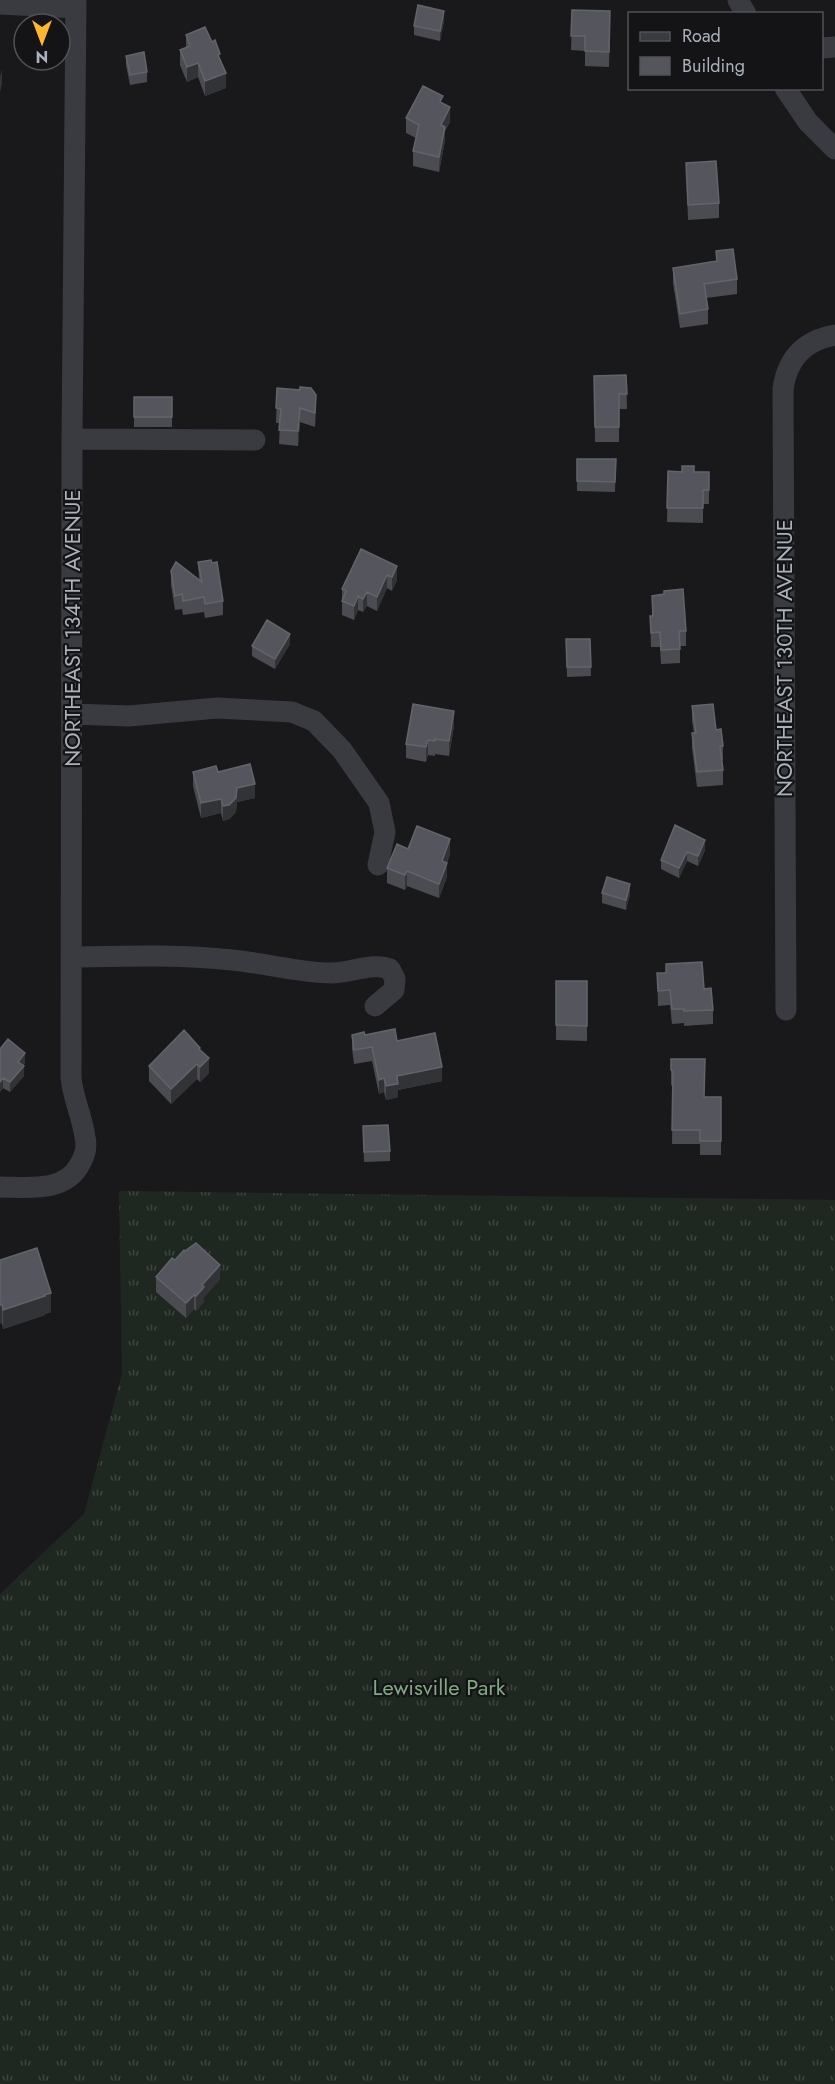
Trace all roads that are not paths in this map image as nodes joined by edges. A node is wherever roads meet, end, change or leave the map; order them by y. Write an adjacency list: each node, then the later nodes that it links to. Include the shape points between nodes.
1 (0, 4): 2 (street)
2 (76, 4): 6 (street, NORTHEAST 134TH AVENUE)
3 (786, 90): 4 (street, via 808,122)
4 (835, 149)
5 (835, 335): 12 (street, NORTHEAST 130TH AVENUE, via 810,342 799,352 790,362 783,389)
6 (72, 439): 7 (street); 8 (street, NORTHEAST 134TH AVENUE)
7 (255, 440)
8 (72, 714): 9 (street, via 129,716 217,708 292,712 314,721 342,750 379,803 385,832); 10 (street, NORTHEAST 134TH AVENUE)
9 (378, 864)
10 (72, 957): 11 (street, via 177,956 330,973 379,965 390,969 395,979 394,990); 13 (street, NORTHEAST 134TH AVENUE, via 71,1078 86,1138 83,1159 71,1177 61,1183)
11 (375, 1006)
12 (786, 1010)
13 (0, 1187)

